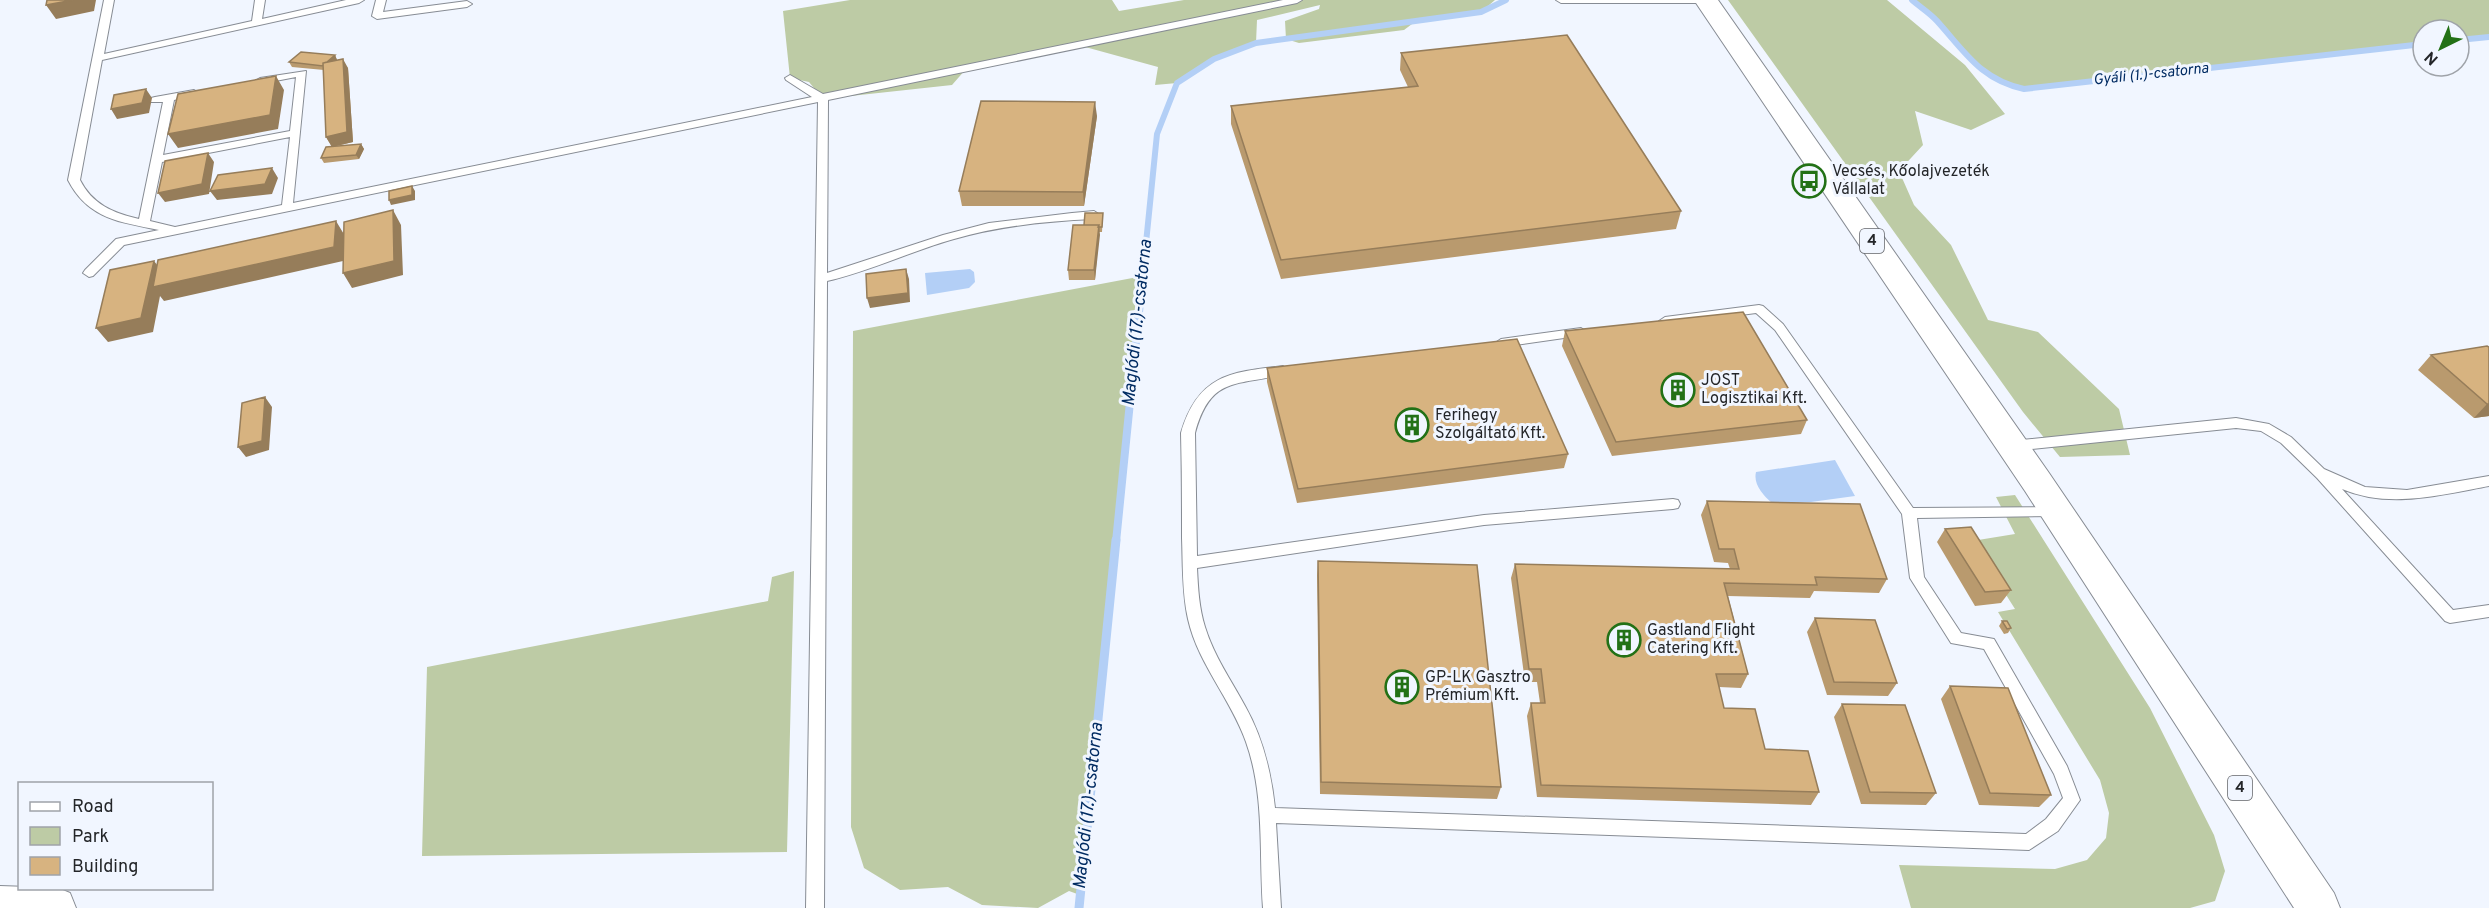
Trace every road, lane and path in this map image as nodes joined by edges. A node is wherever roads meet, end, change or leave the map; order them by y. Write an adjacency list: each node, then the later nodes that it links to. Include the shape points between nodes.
1 (109, 0): 11 (lane)
2 (260, 0): 10 (lane)
3 (359, 0): 8 (lane)
4 (381, 0): 9 (lane, via 377,16)
5 (1297, 0): 16 (lane)
6 (1561, 0): 7 (lane)
7 (1706, 0): 30 (main road, 4)
8 (338, 2): 10 (lane)
9 (467, 4)
10 (256, 23): 11 (lane)
11 (98, 58): 22 (lane, via 74,180 81,196 101,211)
12 (790, 78): 16 (lane)
13 (247, 83): 18 (lane, via 302,73)
14 (202, 92): 15 (lane)
15 (169, 98): 17 (lane); 19 (lane)
16 (823, 99): 20 (lane); 25 (lane)
17 (155, 100)
18 (295, 133): 19 (lane); 20 (lane)
19 (156, 160): 22 (lane)
20 (287, 208): 23 (lane)
21 (1094, 215): 25 (lane, via 1034,218 989,226 849,273)
22 (144, 223): 23 (lane)
23 (177, 230): 24 (lane, via 120,242)
24 (89, 273)
25 (821, 278): 41 (lane)
26 (1653, 323): 35 (lane, via 1759,309 1779,327)
27 (1594, 330): 28 (lane)
28 (1488, 345)
29 (1299, 368): 36 (lane, via 1232,379 1200,399 1192,412 1188,433)
30 (2012, 446): 31 (lane, via 2236,423 2264,426 2286,440); 34 (main road, 4)
31 (2319, 473): 32 (lane, via 2362,492 2407,495); 37 (lane, via 2450,617)
32 (2489, 481)
33 (1673, 504): 36 (lane, via 1484,520)
34 (2056, 511): 35 (lane); 43 (main road, 4)
35 (1909, 513): 38 (lane, via 1917,578 1956,639 1989,643 2061,771 2072,800 2052,825 2029,842)
36 (1190, 562): 38 (lane, via 1199,634 1259,756)
37 (2489, 611)
38 (1266, 815): 42 (lane)
39 (0, 907): 40 (main road)
40 (55, 908)
41 (815, 908)
42 (1272, 908)
43 (2319, 908)

